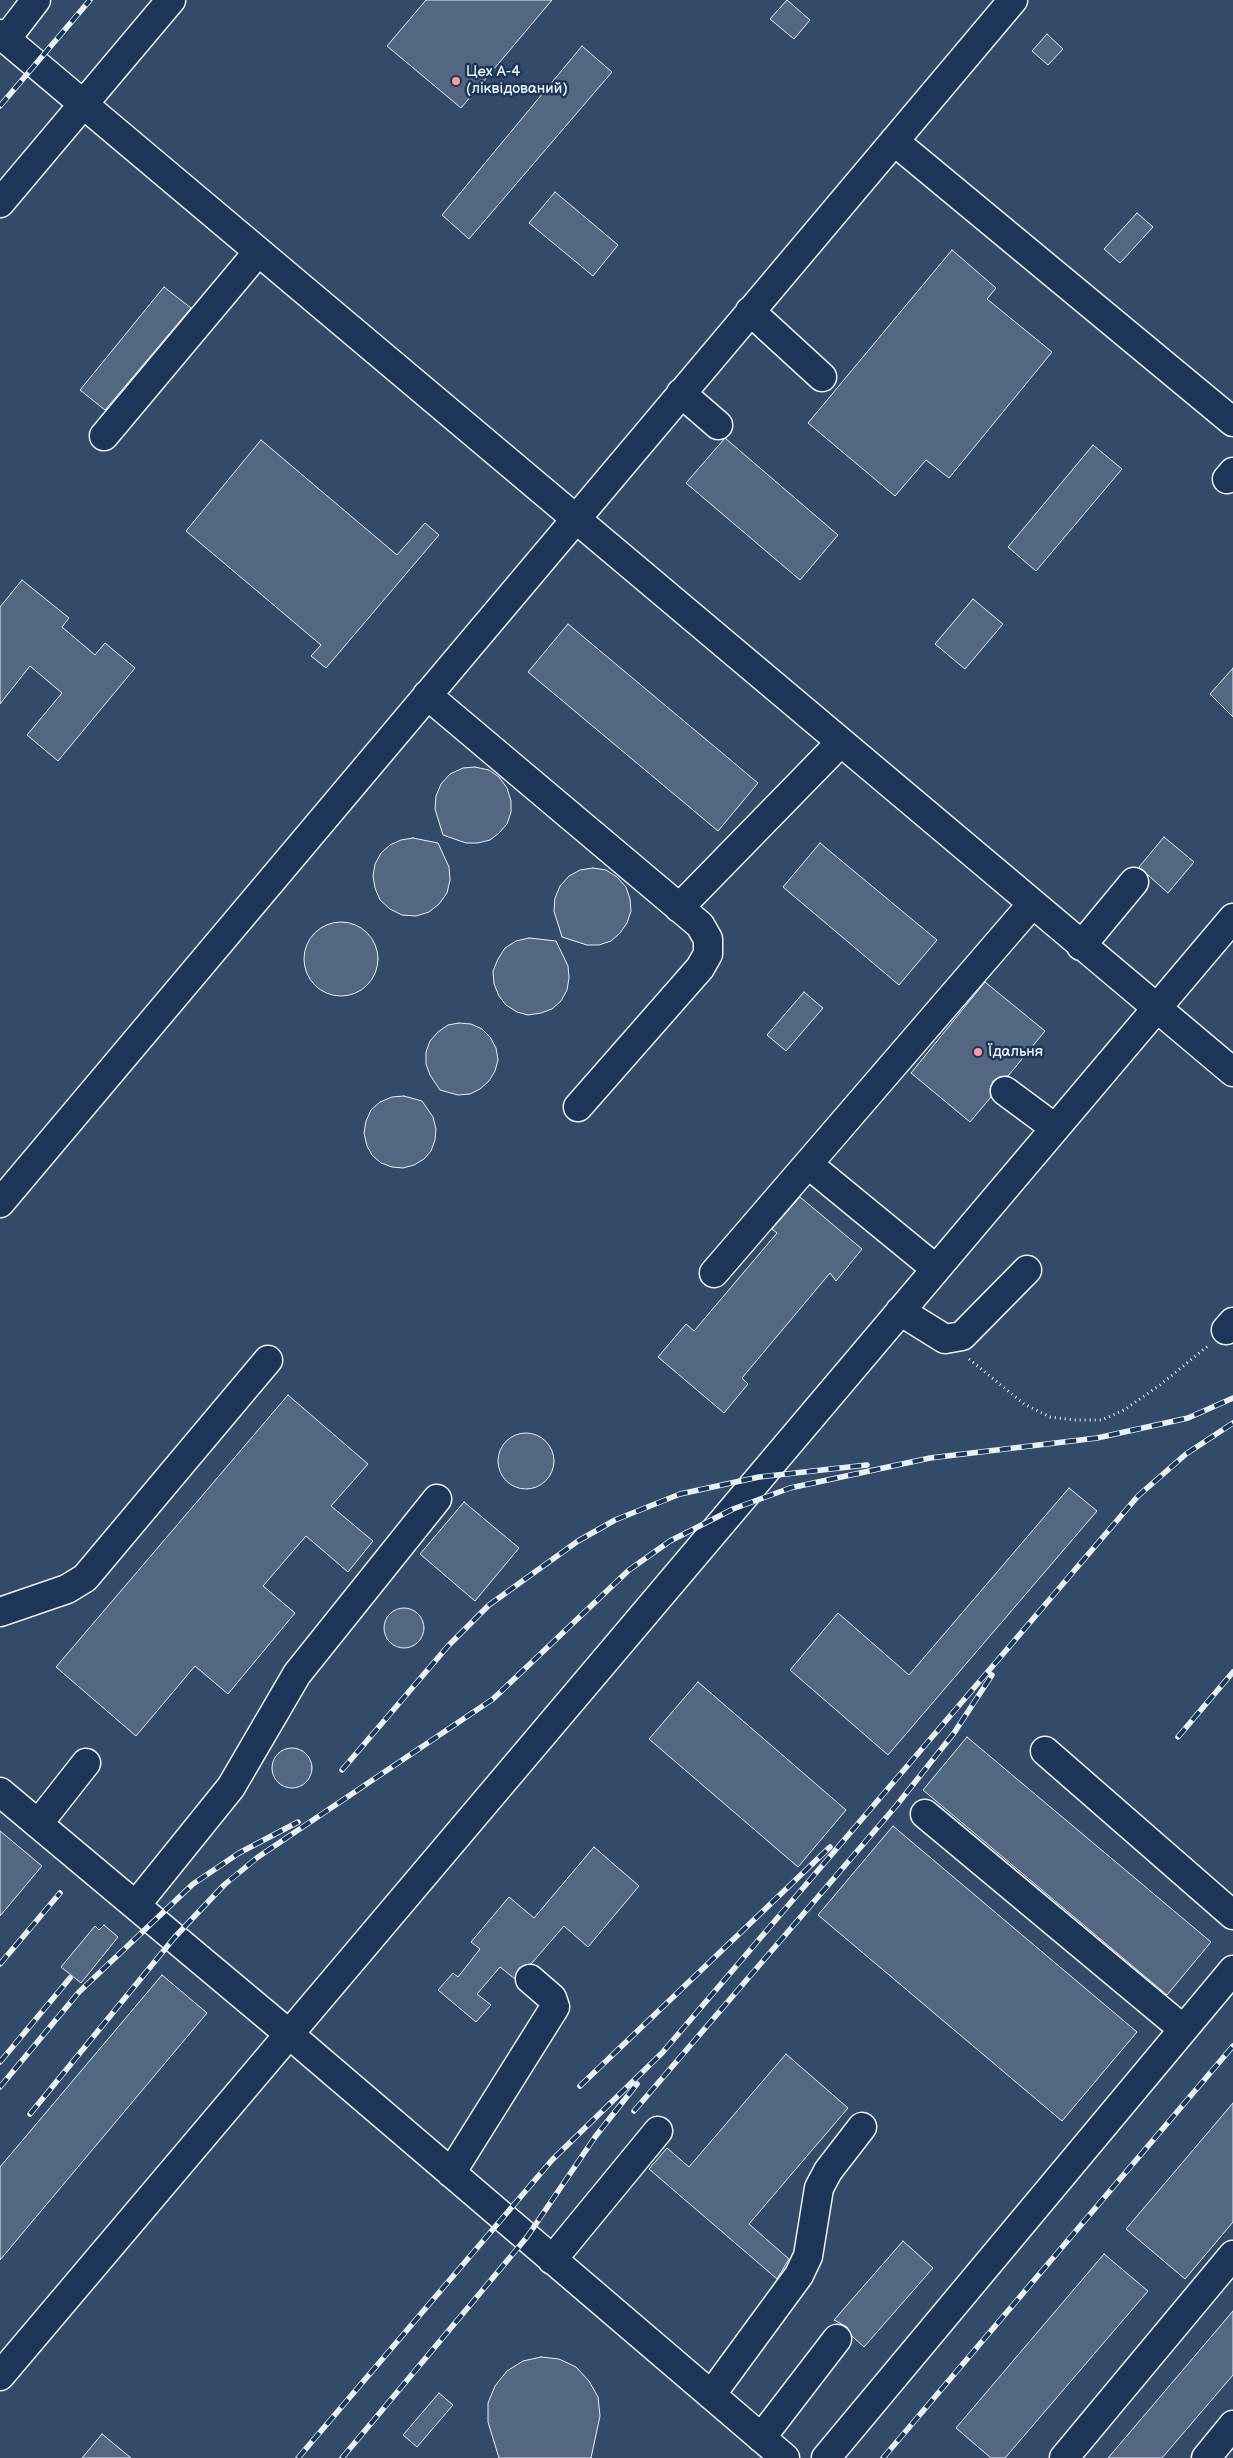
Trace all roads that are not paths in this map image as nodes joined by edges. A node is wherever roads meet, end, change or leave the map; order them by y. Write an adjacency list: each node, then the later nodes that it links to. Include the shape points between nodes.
1 (36, 0): 4 (lane)
2 (171, 0): 5 (lane)
3 (1013, 0): 6 (lane)
4 (3, 36): 5 (lane)
5 (83, 105): 7 (lane); 8 (lane)
6 (894, 141): 9 (lane); 12 (lane)
7 (0, 204)
8 (258, 252): 14 (lane); 15 (lane)
9 (750, 311): 10 (lane); 11 (lane)
10 (822, 377)
11 (681, 393): 13 (lane); 15 (lane)
12 (1233, 422)
13 (718, 425)
14 (104, 436)
15 (574, 519): 16 (lane); 17 (lane)
16 (426, 695): 20 (lane); 29 (lane)
17 (840, 743): 19 (lane); 20 (lane)
18 (1134, 882): 22 (lane)
19 (1032, 904): 22 (lane); 28 (lane)
20 (679, 908): 26 (lane, via 700,924 708,939 708,954 700,968)
21 (1233, 918): 23 (lane)
22 (1081, 946): 23 (lane)
23 (1156, 1009): 24 (lane); 27 (lane)
24 (1233, 1072)
25 (1005, 1091): 27 (lane)
26 (578, 1107)
27 (1055, 1128): 30 (lane)
28 (808, 1164): 30 (lane); 32 (lane)
29 (0, 1203)
30 (936, 1269): 33 (lane)
31 (1027, 1270): 33 (lane, via 962,1336 945,1340)
32 (714, 1273)
33 (900, 1311): 47 (lane)
34 (268, 1360): 36 (lane, via 85,1578 67,1589)
35 (437, 1499): 42 (lane, via 297,1674 231,1787)
36 (0, 1612)
37 (1045, 1751): 43 (lane)
38 (86, 1763): 41 (lane)
39 (0, 1792): 41 (lane)
40 (925, 1814): 46 (lane)
41 (38, 1824): 42 (lane)
42 (136, 1905): 47 (lane)
43 (1233, 1915)
44 (1233, 1970): 46 (lane)
45 (530, 1979): 50 (lane, via 552,1998 556,2007)
46 (1183, 2030): 59 (lane)
47 (288, 2034): 50 (lane); 54 (lane)
48 (862, 2127): 55 (lane, via 819,2188 808,2256 798,2275)
49 (658, 2131): 51 (lane)
50 (451, 2173): 51 (lane)
51 (552, 2260): 55 (lane)
52 (1228, 2268): 60 (lane)
53 (837, 2339): 57 (lane)
54 (0, 2376)
55 (711, 2395): 57 (lane)
56 (1233, 2425): 61 (lane)
57 (761, 2438): 58 (lane)
58 (785, 2458)
59 (826, 2458)
60 (1064, 2458)
61 (1206, 2458)

